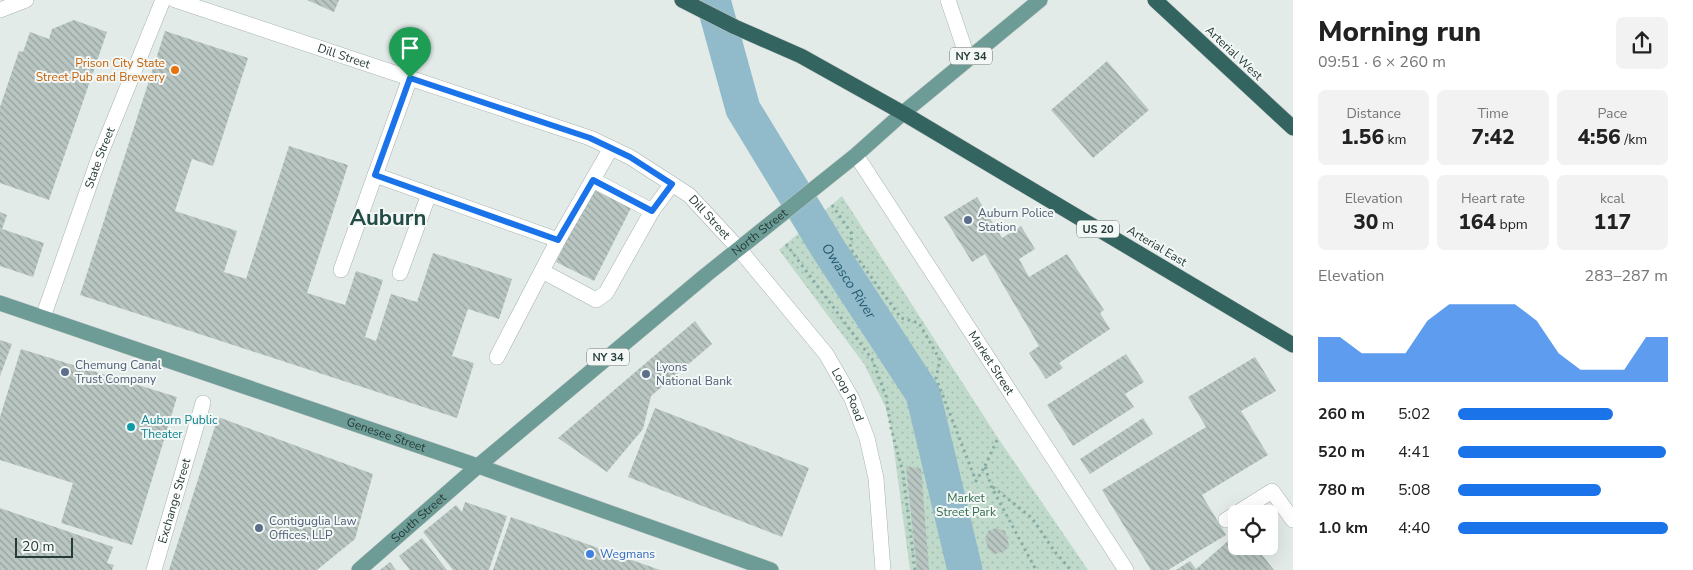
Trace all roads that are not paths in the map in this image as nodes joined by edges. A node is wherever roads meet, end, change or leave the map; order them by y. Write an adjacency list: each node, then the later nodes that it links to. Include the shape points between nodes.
1 (22, 0): 8 (street)
2 (163, 0): 26 (street, State Street, via 100,155)
3 (175, 0): 10 (street, Dill Street)
4 (948, 0): 9 (street)
5 (1040, 0): 9 (main road, North Street / NY 34)
6 (1155, 0): 12 (highway, Arterial West)
7 (685, 1): 11 (highway, US 20, via 801,56)
8 (0, 10)
9 (968, 59): 11 (main road, North Street / NY 34)
10 (410, 78): 13 (street, Dill Street, via 541,120); 15 (street)
11 (903, 113): 14 (main road, North Street / NY 34); 27 (highway, Arterial East / US 20)
12 (1293, 128)
13 (611, 148): 16 (street); 17 (street, Dill Street)
14 (856, 155): 21 (main road, North Street / NY 34); 37 (street, Market Street)
15 (375, 175): 18 (street); 22 (street)
16 (593, 180): 19 (street); 20 (street)
17 (672, 184): 19 (street); 21 (street, Dill Street, via 689,196)
18 (429, 194): 20 (street); 24 (street)
19 (652, 211): 23 (street, via 606,292 596,300)
20 (558, 240): 23 (street)
21 (739, 249): 30 (main road, North Street / NY 34); 36 (street, Loop Road, via 826,354 852,399 867,438 876,478)
22 (341, 270)
23 (542, 271): 28 (street)
24 (400, 273)
25 (0, 303): 26 (main road, Genesee Street)
26 (43, 318): 30 (main road, Genesee Street)
27 (1293, 345)
28 (497, 357)
29 (203, 403): 33 (street, Exchange Street)
30 (478, 466): 34 (main road, South Street / NY 34); 35 (main road, Genesee Street)
31 (1226, 520): 32 (street, via 1272,491)
32 (1293, 520)
33 (154, 570)
34 (359, 570)
35 (771, 570)
36 (883, 570)
37 (1126, 570)

